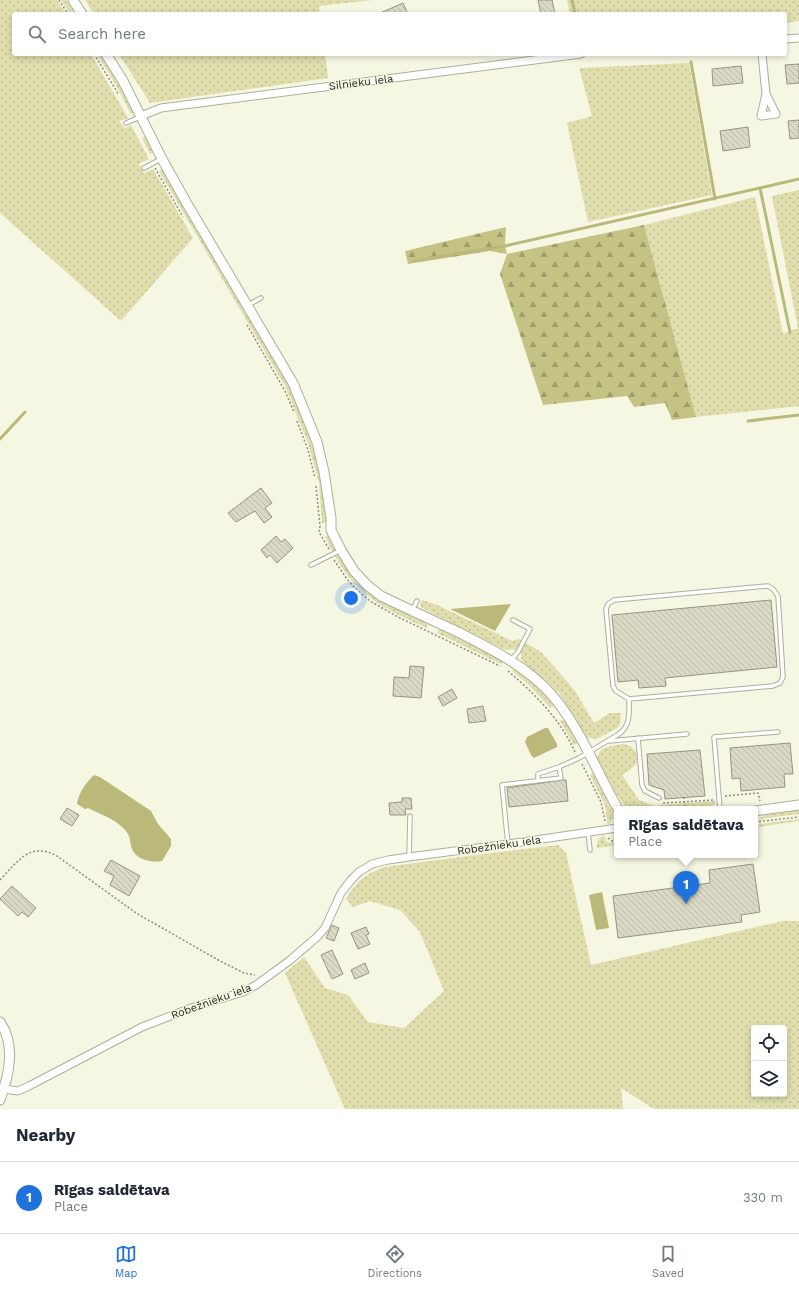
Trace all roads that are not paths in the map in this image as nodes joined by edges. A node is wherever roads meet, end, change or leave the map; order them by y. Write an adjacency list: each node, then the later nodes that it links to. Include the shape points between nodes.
1 (73, 0): 2 (street)
2 (81, 12)
3 (799, 38): 4 (street)
4 (787, 39)
5 (107, 56): 9 (street)
6 (565, 56): 9 (street, Silnieku iela, via 161,108)
7 (762, 56): 8 (street)
8 (766, 94)
9 (141, 116): 10 (lane); 11 (street)
10 (126, 123)
11 (162, 159): 12 (lane); 14 (street)
12 (144, 168)
13 (261, 298): 14 (lane)
14 (248, 305): 15 (street, via 294,383 311,427 324,472 331,530)
15 (341, 550): 16 (lane); 18 (street, via 366,585 381,596)
16 (311, 565)
17 (417, 602): 18 (lane)
18 (412, 610): 20 (street)
19 (513, 620): 20 (lane, via 530,629 518,652)
20 (510, 660): 26 (street, via 532,676 550,694 564,711)
21 (629, 699): 21 (lane, via 613,686 606,609 608,604 614,600 629,598 768,586 773,589 778,596 783,677 780,683 773,686); 25 (lane, via 628,723 625,730)
22 (778, 732): 32 (lane, via 714,737)
23 (687, 734): 24 (lane)
24 (638, 738): 25 (lane); 29 (lane, via 642,785 645,791)
25 (608, 741): 26 (lane)
26 (588, 752): 27 (lane); 31 (street)
27 (559, 767): 28 (lane, via 538,774); 28 (lane, via 561,778)
28 (538, 780): 37 (lane, via 502,785)
29 (659, 798)
30 (799, 805): 33 (street)
31 (616, 806)
32 (720, 806)
33 (758, 811)
34 (410, 816): 39 (lane)
35 (614, 828): 36 (street, Robežnieku iela)
36 (588, 832): 37 (street, Robežnieku iela); 38 (lane)
37 (508, 844): 39 (street, Robežnieku iela)
38 (590, 850)
39 (409, 856): 41 (street, Robežnieku iela, via 372,864 359,872 341,894 325,928 317,937 268,977 243,992 142,1027 18,1091)
40 (0, 1022): 41 (street, via 7,1036 10,1058)
41 (4, 1089): 42 (street)
42 (0, 1100)

